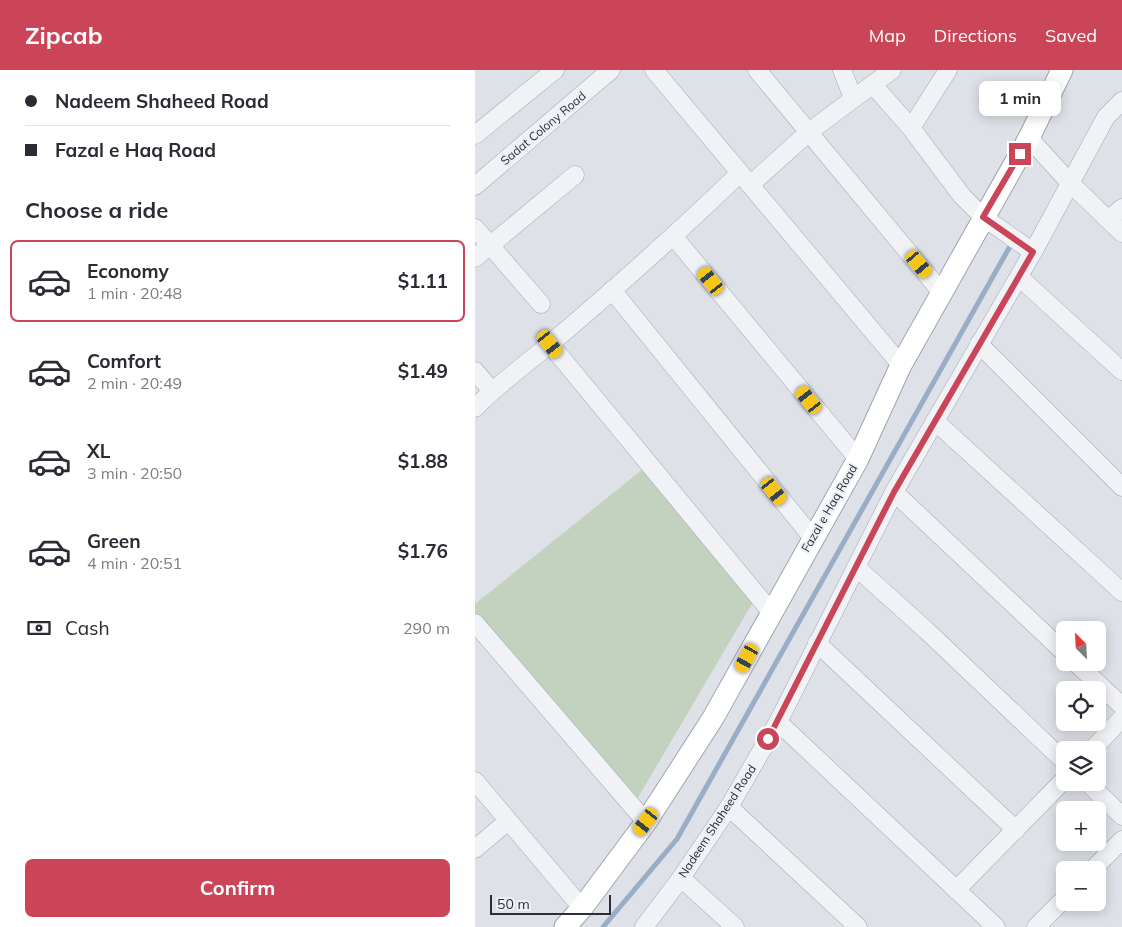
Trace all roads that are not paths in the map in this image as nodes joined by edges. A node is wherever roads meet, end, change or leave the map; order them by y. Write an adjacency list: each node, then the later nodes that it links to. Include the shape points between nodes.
1 (555, 70): 9 (street)
2 (611, 70): 18 (street, Sadat Colony Road)
3 (654, 70): 19 (street)
4 (757, 70): 14 (street)
5 (842, 70): 11 (street)
6 (893, 70): 10 (street)
7 (948, 70): 13 (street)
8 (1062, 70): 16 (main road, Fazal e Haq Road)
9 (537, 76): 15 (street)
10 (874, 86): 11 (street); 13 (street)
11 (853, 98): 14 (street)
12 (1122, 101): 20 (street, Nadeem Shaheed Road, via 1106,117)
13 (911, 128): 22 (street, via 962,196)
14 (809, 132): 19 (street); 31 (street)
15 (475, 136)
16 (1029, 138): 20 (street); 22 (main road, Fazal e Haq Road)
17 (575, 175): 26 (street)
18 (478, 177)
19 (745, 179): 25 (street); 35 (street)
20 (1070, 183): 21 (street); 27 (street, Nadeem Shaheed Road)
21 (1116, 214): 24 (street)
22 (983, 217): 27 (street); 31 (main road, Fazal e Haq Road)
23 (475, 228): 26 (street)
24 (1122, 233)
25 (674, 237): 30 (street); 41 (street)
26 (490, 245): 28 (street); 32 (street)
27 (1033, 252): 29 (street, Nadeem Shaheed Road)
28 (475, 258)
29 (1019, 277): 34 (street, Nadeem Shaheed Road); 37 (street)
30 (612, 290): 33 (street); 44 (street)
31 (943, 294): 35 (main road, Fazal e Haq Road)
32 (541, 304)
33 (550, 344): 38 (street); 47 (street)
34 (979, 344): 40 (street, Nadeem Shaheed Road); 42 (street)
35 (901, 365): 41 (main road, Fazal e Haq Road)
36 (475, 371): 38 (street)
37 (1122, 371)
38 (492, 391): 39 (street)
39 (475, 408)
40 (935, 420): 43 (street, Nadeem Shaheed Road); 46 (street)
41 (857, 459): 44 (main road, Fazal e Haq Road)
42 (1120, 482)
43 (894, 492): 45 (street, Nadeem Shaheed Road); 50 (street)
44 (812, 537): 47 (main road, Fazal e Haq Road)
45 (856, 567): 49 (street, Nadeem Shaheed Road); 56 (street)
46 (1122, 592)
47 (772, 613): 63 (main road, Fazal e Haq Road, via 713,718)
48 (475, 623): 63 (street)
49 (817, 643): 54 (street, Nadeem Shaheed Road); 64 (street)
50 (1056, 645)
51 (1085, 671): 52 (street)
52 (1122, 706)
53 (1122, 718): 55 (street)
54 (777, 722): 60 (street, Nadeem Shaheed Road); 69 (street)
55 (1100, 741)
56 (1056, 753)
57 (475, 781): 62 (street)
58 (1056, 788): 64 (street)
59 (1096, 791): 61 (street)
60 (729, 807): 68 (street, Nadeem Shaheed Road); 75 (street)
61 (1122, 816)
62 (507, 821): 66 (street); 71 (street)
63 (646, 822): 71 (main road, Fazal e Haq Road)
64 (1016, 830): 69 (street)
65 (1122, 840): 67 (street)
66 (475, 849)
67 (1101, 861)
68 (681, 878): 73 (street, Nadeem Shaheed Road); 74 (street)
69 (956, 890): 76 (street)
70 (1056, 907): 77 (street)
71 (582, 908): 72 (main road, Fazal e Haq Road)
72 (565, 927)
73 (644, 927)
74 (735, 927)
75 (858, 927)
76 (996, 927)
77 (1036, 927)

